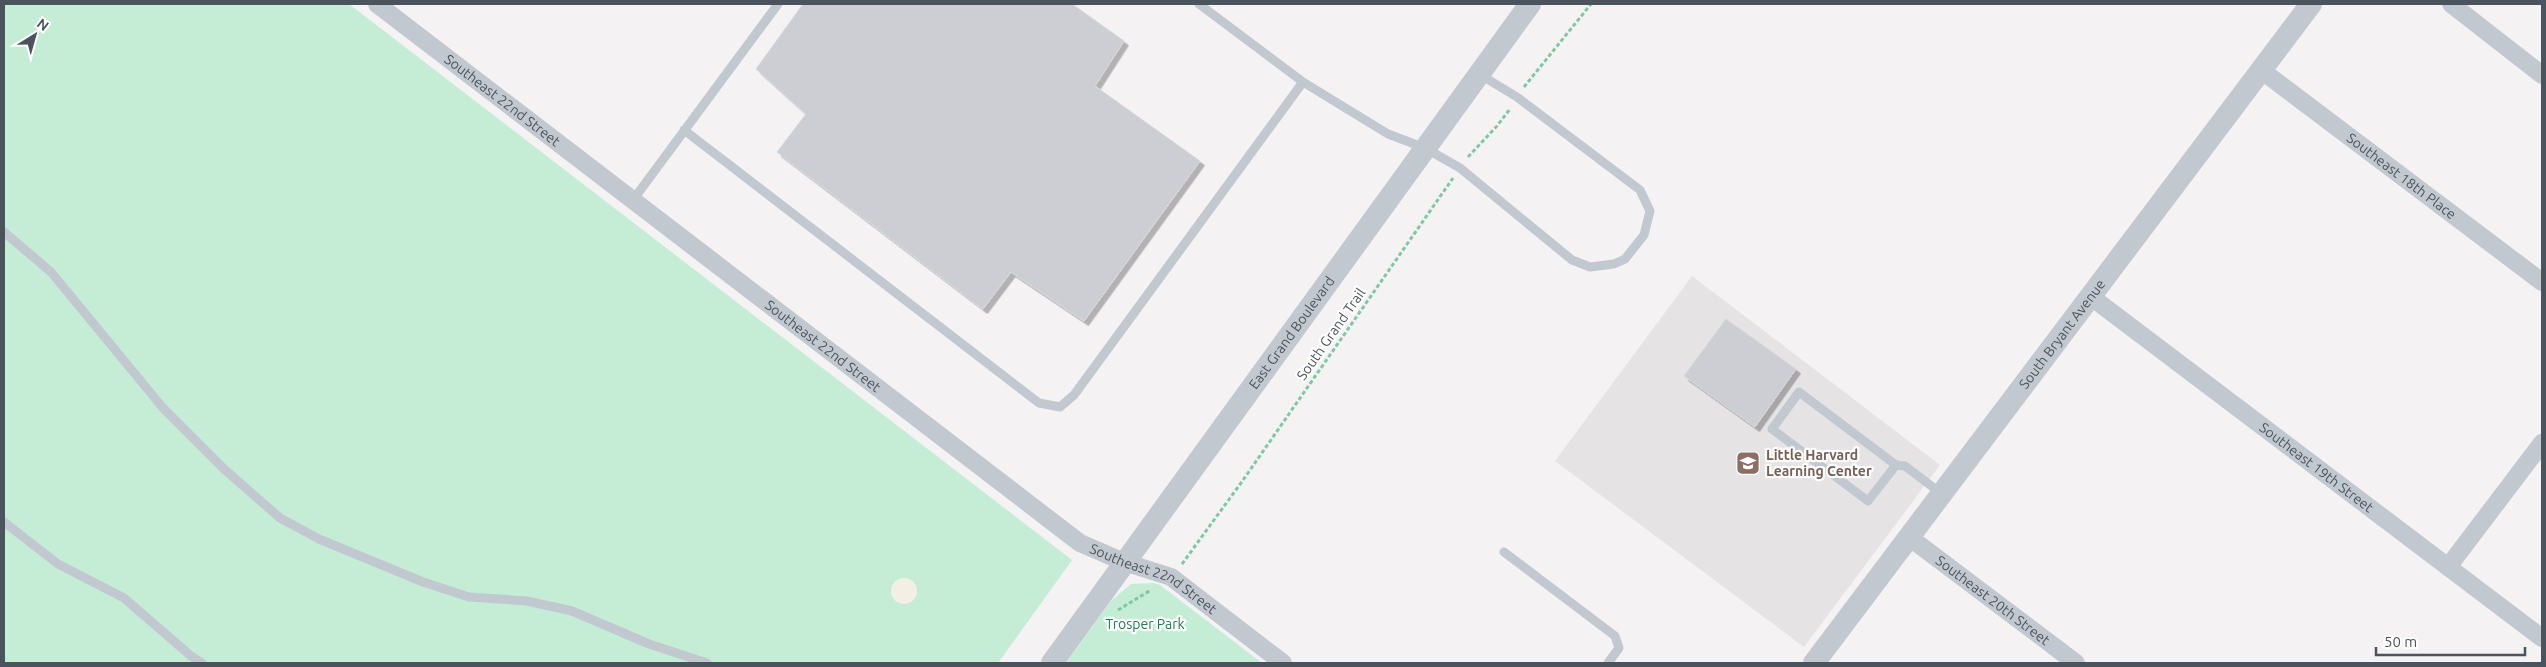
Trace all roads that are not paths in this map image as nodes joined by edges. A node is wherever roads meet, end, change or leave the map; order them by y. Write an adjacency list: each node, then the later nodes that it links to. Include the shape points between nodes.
1 (377, 4): 13 (street, Southeast 22nd Street)
2 (778, 4): 11 (lane)
3 (1199, 4): 10 (lane)
4 (1530, 4): 8 (street, East Grand Boulevard)
5 (2311, 4): 7 (street, South Bryant Avenue)
6 (2451, 4): 9 (street)
7 (2261, 70): 15 (street, Southeast 18th Place); 16 (street, South Bryant Avenue)
8 (1479, 74): 12 (street, East Grand Boulevard); 12 (lane, via 1518,98 1640,190 1650,212 1644,235 1625,259 1614,264 1590,267 1572,260 1460,168)
9 (2542, 75)
10 (1303, 82): 11 (lane, via 1074,395 1060,407 1039,403); 12 (lane, via 1388,134)
11 (684, 130): 13 (lane)
12 (1425, 148): 23 (street, East Grand Boulevard)
13 (633, 200): 23 (street, Southeast 22nd Street, via 1080,543)
14 (4, 232): 27 (lane, via 51,272 163,408 224,469 280,518 423,582 469,597 527,601 572,611 649,644)
15 (2542, 282)
16 (2090, 296): 19 (street, South Bryant Avenue); 24 (street, Southeast 19th Street)
17 (2542, 443): 24 (street)
18 (1896, 465): 18 (lane, via 1799,392 1772,429 1868,501); 19 (lane, via 1905,466)
19 (1942, 494): 21 (street, South Bryant Avenue)
20 (4, 522): 26 (lane, via 58,564 124,598)
21 (1909, 537): 31 (street, South Bryant Avenue); 32 (street, Southeast 20th Street)
22 (1504, 552): 30 (lane, via 1615,636 1619,648)
23 (1124, 562): 28 (street, East Grand Boulevard); 29 (street, Southeast 22nd Street, via 1171,577)
24 (2448, 568): 25 (street, Southeast 19th Street)
25 (2542, 638)
26 (202, 663)
27 (707, 663)
28 (1052, 663)
29 (1283, 663)
30 (1608, 663)
31 (1814, 663)
32 (2076, 663)

